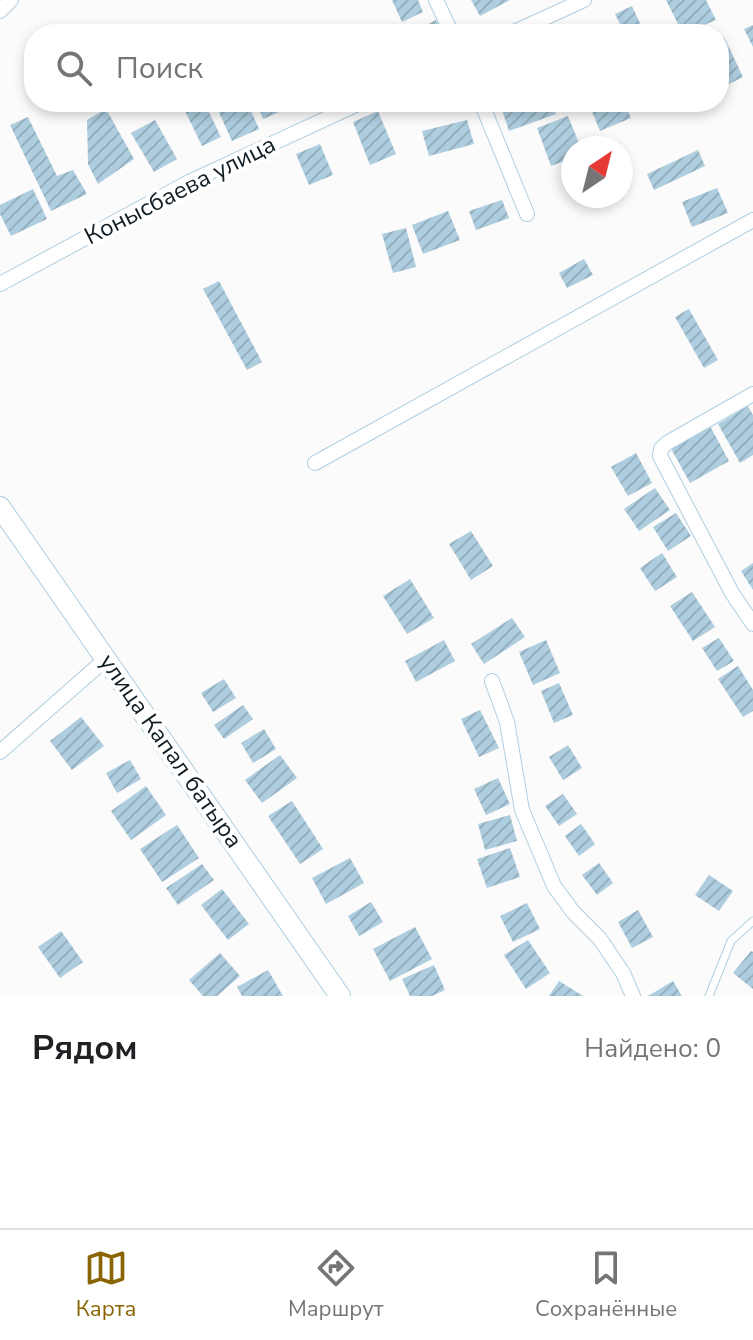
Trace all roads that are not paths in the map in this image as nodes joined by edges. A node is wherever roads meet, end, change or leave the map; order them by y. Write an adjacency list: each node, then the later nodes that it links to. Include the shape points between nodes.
1 (11, 0): 4 (street)
2 (436, 0): 5 (street)
3 (584, 0): 6 (street)
4 (0, 11)
5 (447, 24)
6 (532, 24)
7 (340, 112): 11 (street, Конысбаева улица, via 189,182)
8 (485, 112): 9 (street)
9 (527, 214)
10 (753, 220): 13 (street)
11 (0, 284)
12 (753, 394): 15 (street, via 667,443 660,456)
13 (315, 463)
14 (2, 513): 16 (main road, улица Капал батыра)
15 (753, 624)
16 (107, 658): 18 (street); 20 (main road, улица Капал батыра)
17 (492, 681): 21 (street, via 507,722 522,810 554,886 600,939)
18 (0, 752)
19 (753, 921): 22 (lane, via 731,941)
20 (340, 996)
21 (633, 996)
22 (709, 996)

